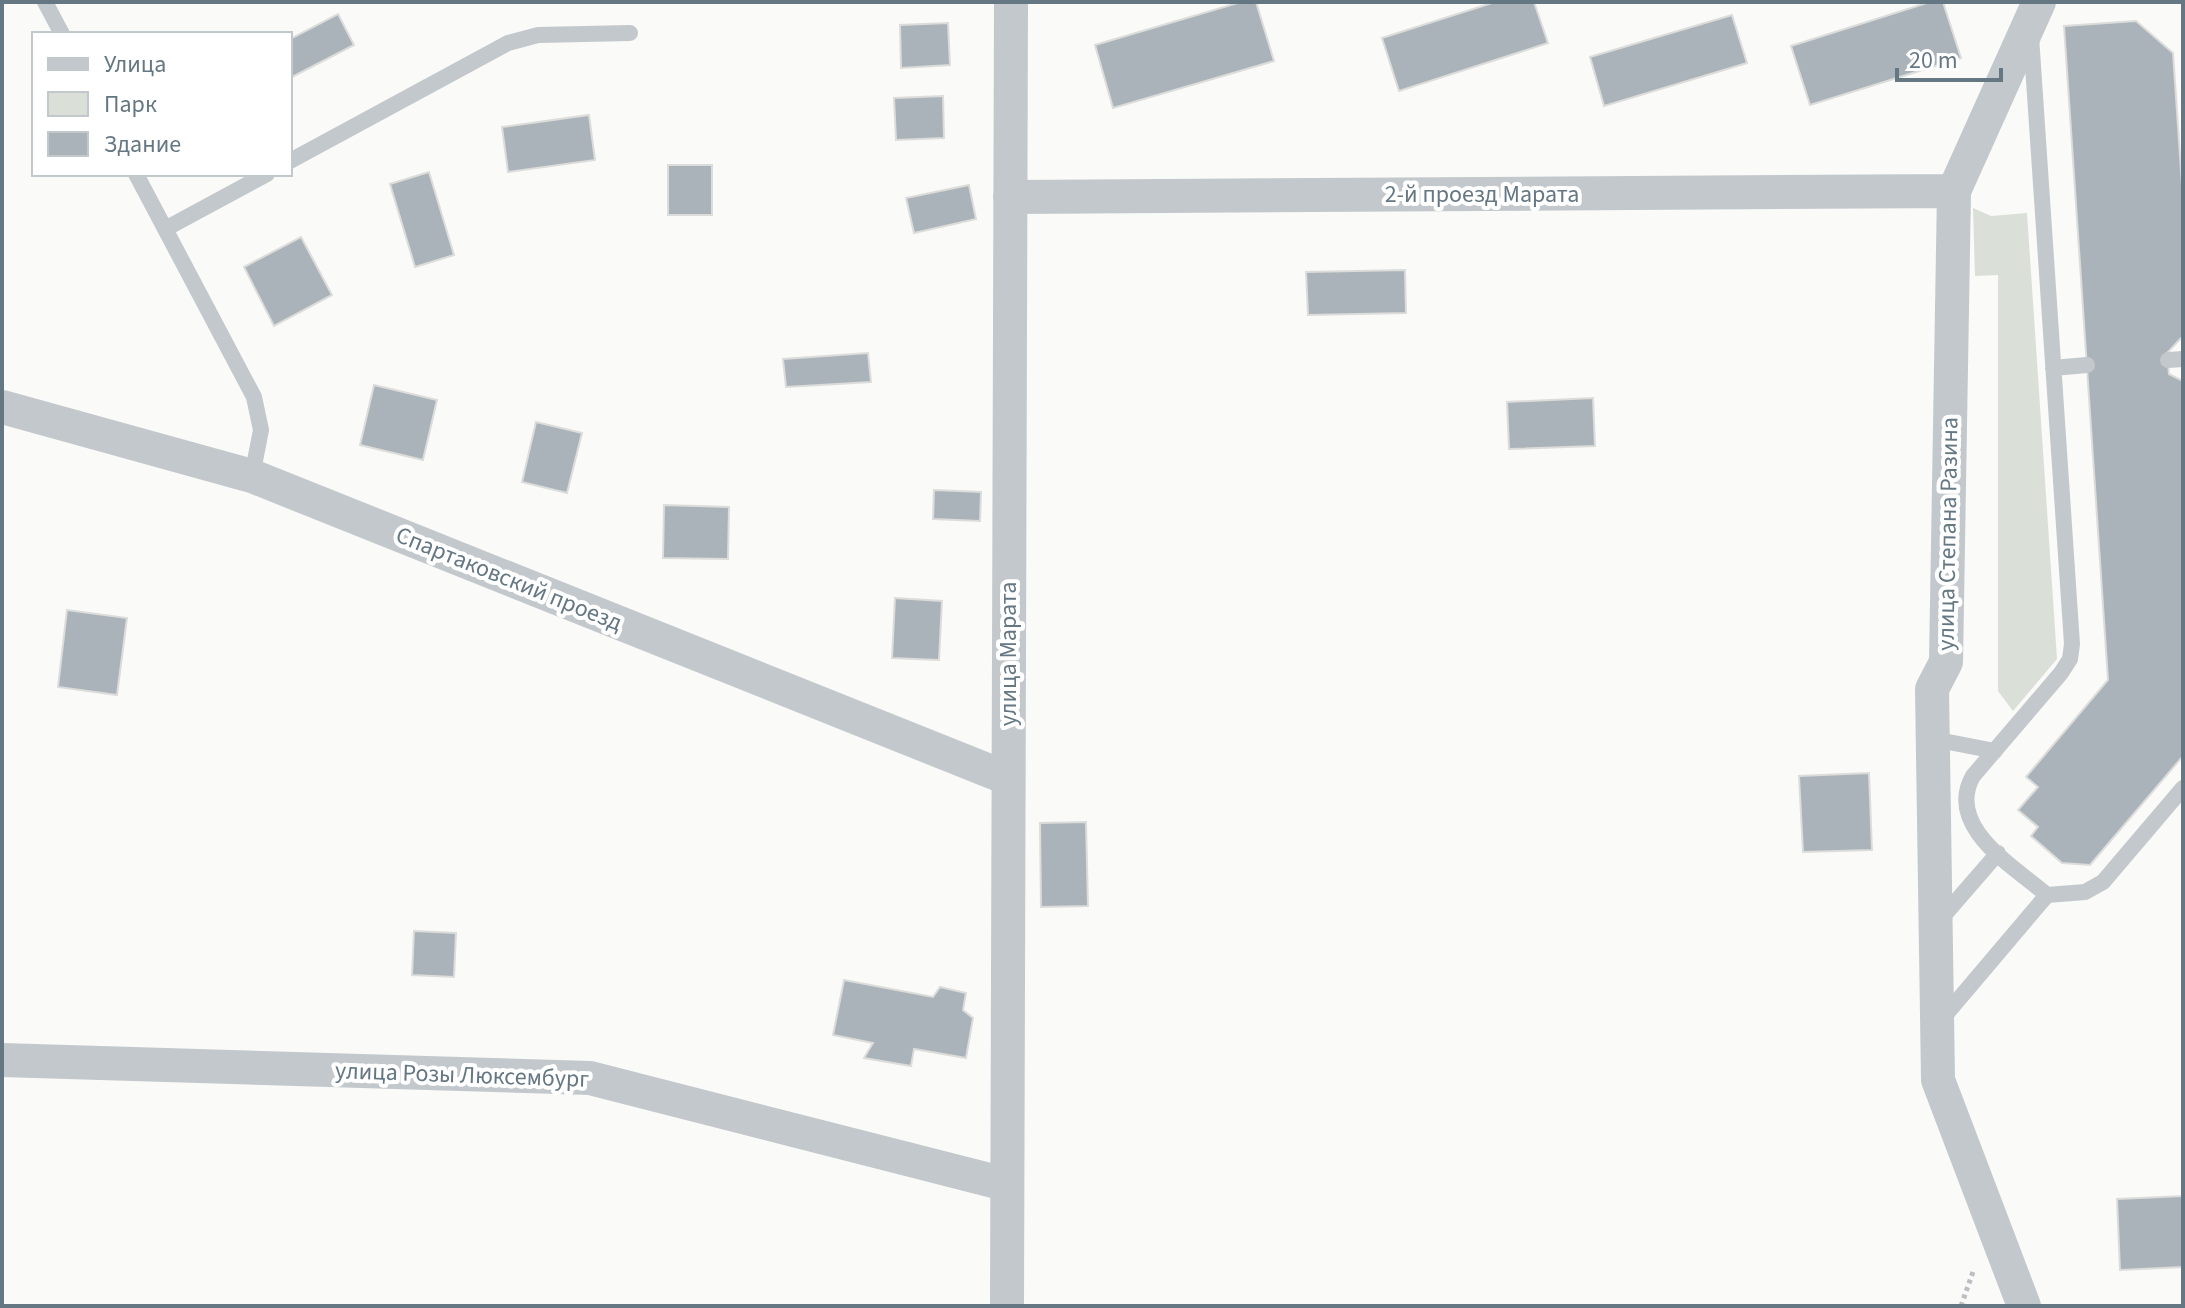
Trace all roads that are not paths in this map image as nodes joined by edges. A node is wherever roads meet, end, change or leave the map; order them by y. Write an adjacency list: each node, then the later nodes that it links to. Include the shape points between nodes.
1 (45, 2): 4 (lane)
2 (1011, 2): 10 (street, улица Марата)
3 (2034, 12): 9 (street, улица Степана Разина); 13 (lane)
4 (61, 32)
5 (630, 33): 6 (lane, via 538,35 508,43)
6 (292, 160)
7 (137, 176): 11 (lane)
8 (263, 176): 11 (lane)
9 (1954, 191): 10 (street, 2-й проезд Марата); 16 (street, улица Степана Разина, via 1946,662 1932,689)
10 (1010, 197): 18 (street, улица Марата)
11 (165, 229): 15 (lane, via 254,397 261,430)
12 (2087, 365): 13 (lane)
13 (2053, 368): 17 (lane, via 2070,659)
14 (2, 407): 15 (street, Спартаковский проезд)
15 (252, 476): 18 (street, Спартаковский проезд)
16 (1933, 739): 17 (lane); 22 (street, улица Степана Разина)
17 (1995, 751): 20 (lane, via 1973,776 1968,794 1973,829)
18 (1007, 778): 25 (street, улица Марата)
19 (2183, 788): 21 (lane, via 2094,890)
20 (1998, 853): 21 (lane); 22 (lane)
21 (2047, 895): 23 (lane)
22 (1936, 925): 23 (street, улица Степана Разина)
23 (1937, 1024): 27 (street, улица Степана Разина, via 1938,1080)
24 (2, 1060): 25 (street, улица Розы Люксембург, via 590,1078)
25 (1005, 1184): 26 (street, улица Марата)
26 (1007, 1306)
27 (2024, 1306)

